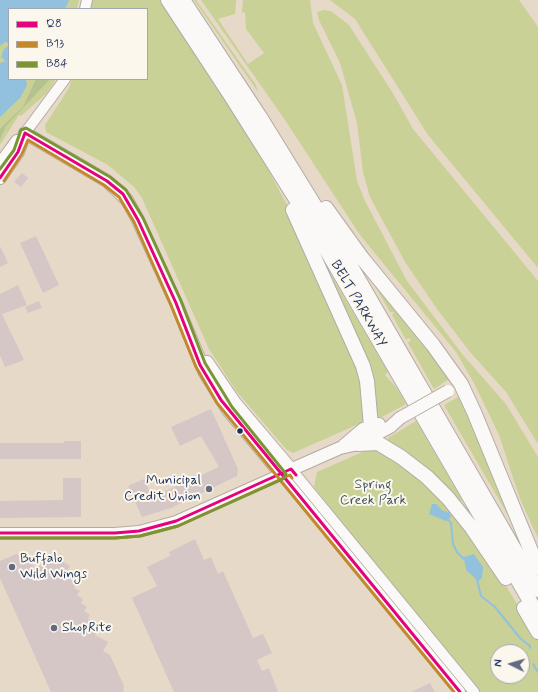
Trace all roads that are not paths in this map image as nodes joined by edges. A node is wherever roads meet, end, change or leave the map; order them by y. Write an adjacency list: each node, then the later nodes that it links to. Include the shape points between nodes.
1 (168, 0): 6 (highway, BELT PARKWAY)
2 (182, 0): 3 (highway, BELT PARKWAY)
3 (221, 57): 9 (highway, via 262,106 348,239); 17 (highway, BELT PARKWAY, via 345,255)
4 (64, 80): 5 (street)
5 (25, 133): 7 (main road); 8 (main road, via 18,152); 14 (main road, via 107,181 123,194 135,213 185,325 226,392)
6 (269, 157): 11 (highway, via 360,358 367,381); 18 (highway, BELT PARKWAY, via 338,270)
7 (0, 164)
8 (0, 178)
9 (461, 384): 10 (main road, bridge); 16 (highway)
10 (400, 418): 11 (main road); 12 (main road, via 390,427)
11 (371, 426): 13 (main road, via 363,429)
12 (358, 444): 13 (main road); 19 (highway, via 375,442 385,447 414,466 438,488 489,552)
13 (340, 448): 14 (main road)
14 (286, 472): 15 (street, via 176,522 139,531); 20 (street); 21 (street)
15 (0, 533)
16 (538, 568)
17 (538, 590)
18 (538, 615)
19 (538, 632)
20 (460, 692)
21 (474, 692)

